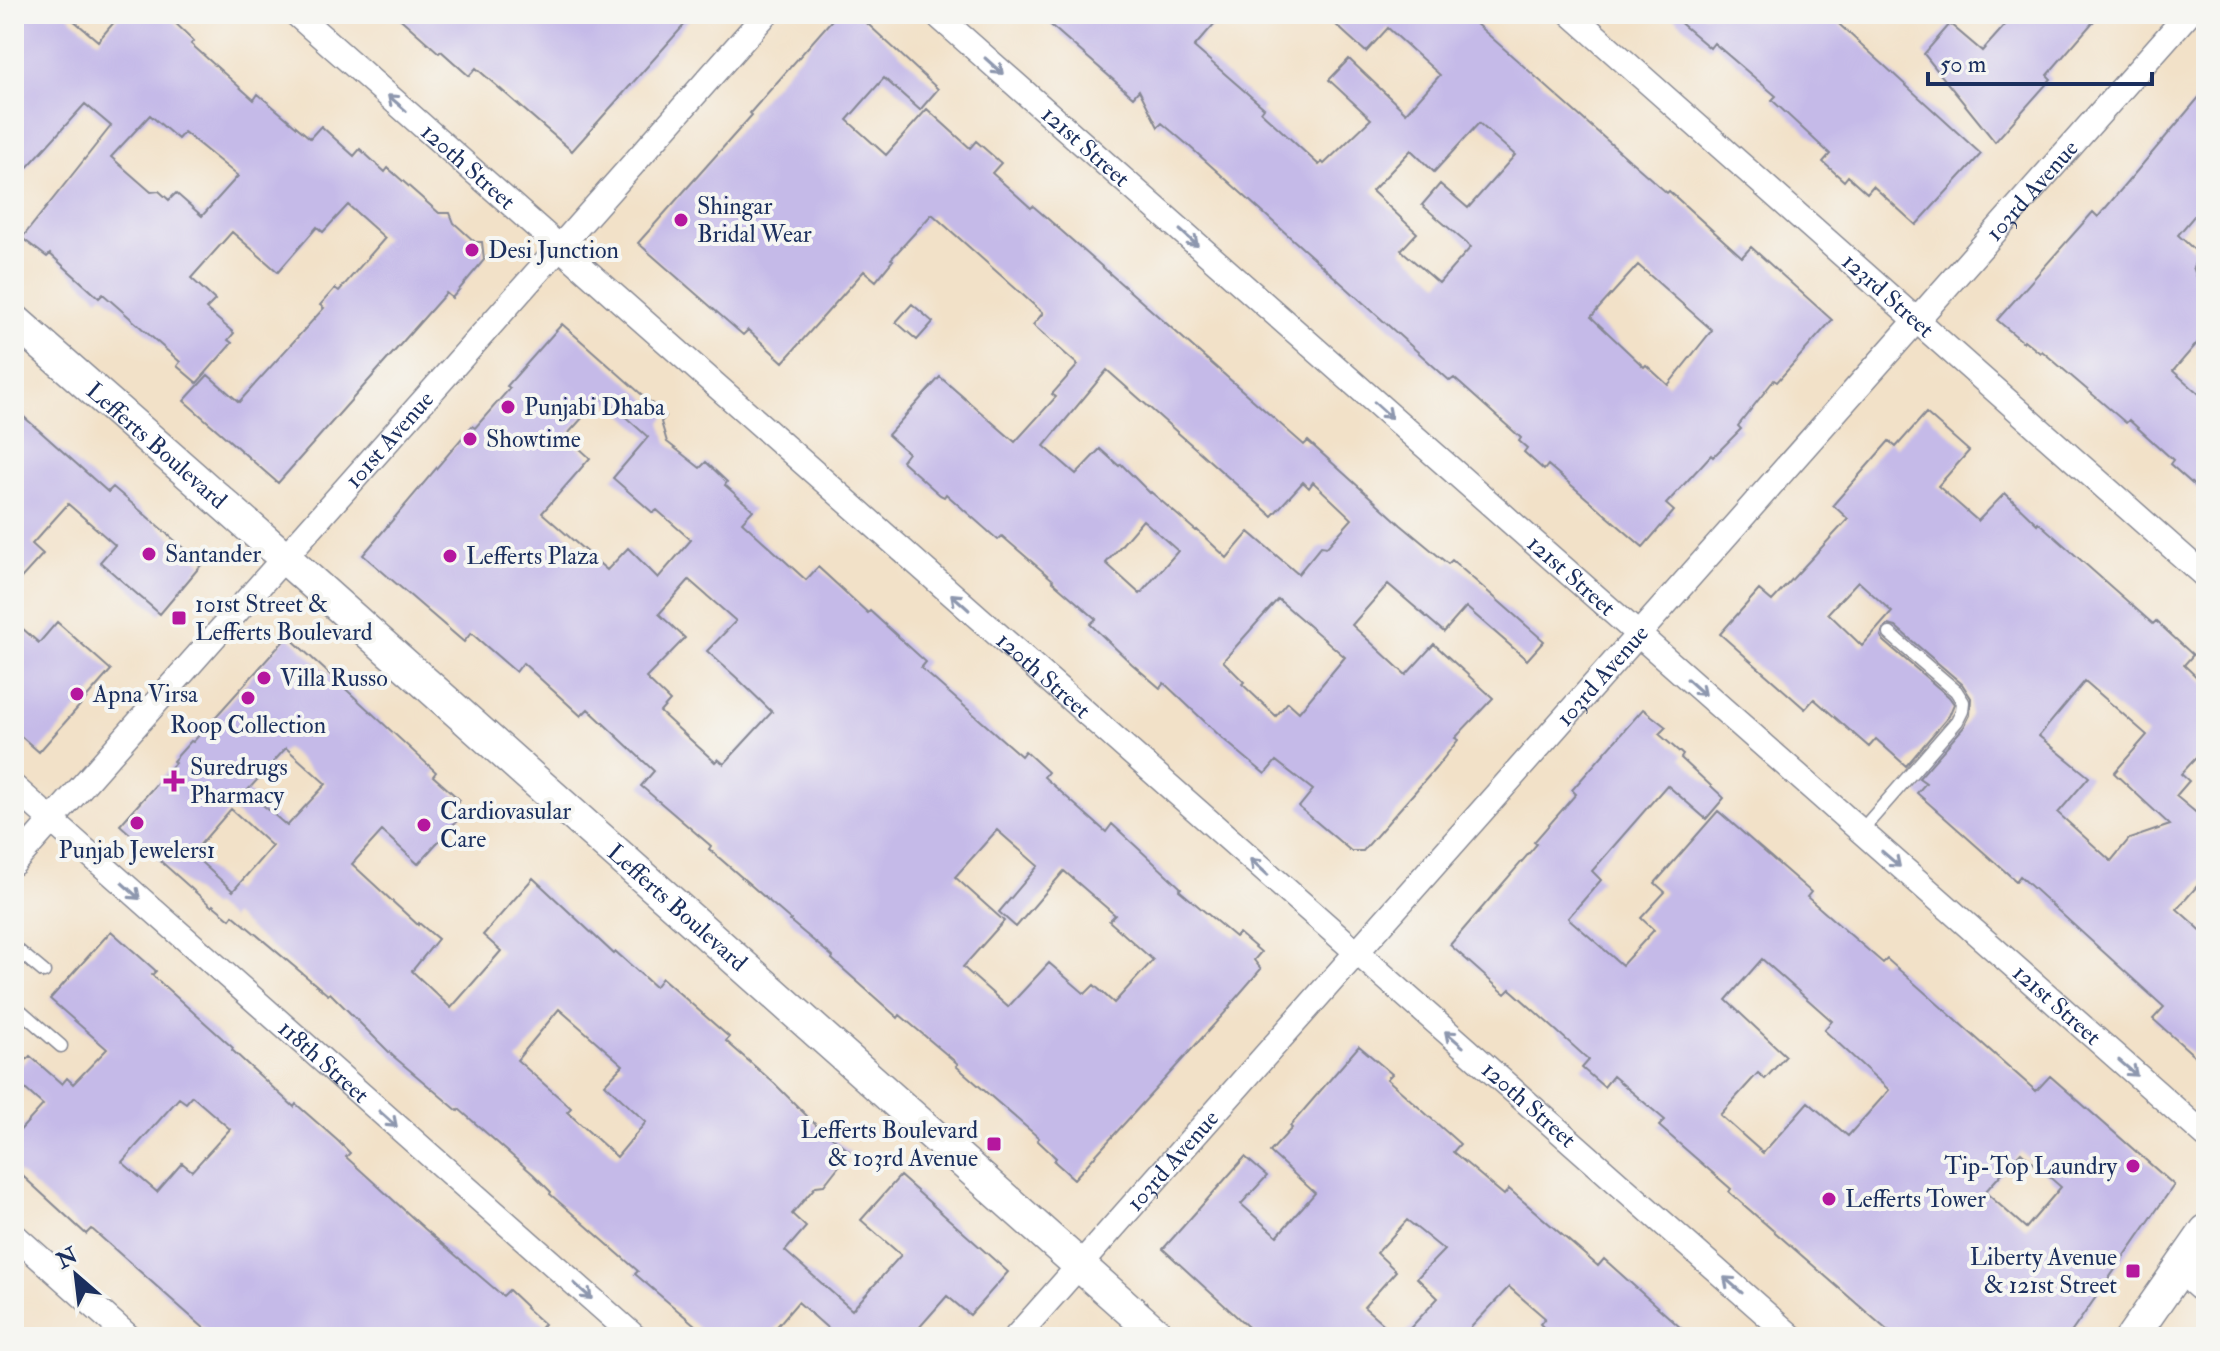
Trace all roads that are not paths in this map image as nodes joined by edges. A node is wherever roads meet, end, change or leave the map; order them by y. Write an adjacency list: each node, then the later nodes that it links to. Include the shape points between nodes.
1 (296, 14): 6 (street, 120th Street, one-way to 1)
2 (766, 14): 6 (street, 101st Avenue)
3 (936, 14): 14 (street, 121st Street, one-way to 14)
4 (1571, 14): 10 (street, 123rd Street)
5 (2188, 14): 10 (street, 103rd Avenue)
6 (560, 247): 11 (street, 101st Avenue); 20 (street, 120th Street, one-way to 6)
7 (2206, 260): 8 (lane)
8 (2206, 275)
9 (14, 320): 11 (street, Lefferts Boulevard)
10 (1916, 321): 12 (street, 123rd Street); 14 (street, 103rd Avenue)
11 (285, 558): 16 (street, 101st Avenue); 27 (street, Lefferts Boulevard)
12 (2206, 577)
13 (1890, 634): 17 (lane, via 1956,691 1962,711)
14 (1638, 635): 17 (street, 121st Street, one-way to 17); 20 (street, 103rd Avenue)
15 (14, 787): 16 (street, 118th Street)
16 (52, 820): 18 (street, 101st Avenue); 31 (street, 118th Street, one-way to 31)
17 (1860, 832): 24 (street, 121st Street, one-way to 24)
18 (14, 863)
19 (14, 947): 21 (lane)
20 (1357, 953): 27 (street, 103rd Avenue); 34 (street, 120th Street, one-way to 20)
21 (44, 972)
22 (14, 1005): 23 (lane)
23 (61, 1046)
24 (2206, 1136)
25 (2206, 1231): 28 (street)
26 (14, 1235): 30 (street)
27 (1080, 1265): 32 (street, 103rd Avenue); 33 (street, Lefferts Boulevard)
28 (2179, 1270): 29 (street); 35 (street)
29 (2206, 1294)
30 (129, 1337)
31 (635, 1337)
32 (1016, 1337)
33 (1160, 1337)
34 (1792, 1337)
35 (2132, 1337)

